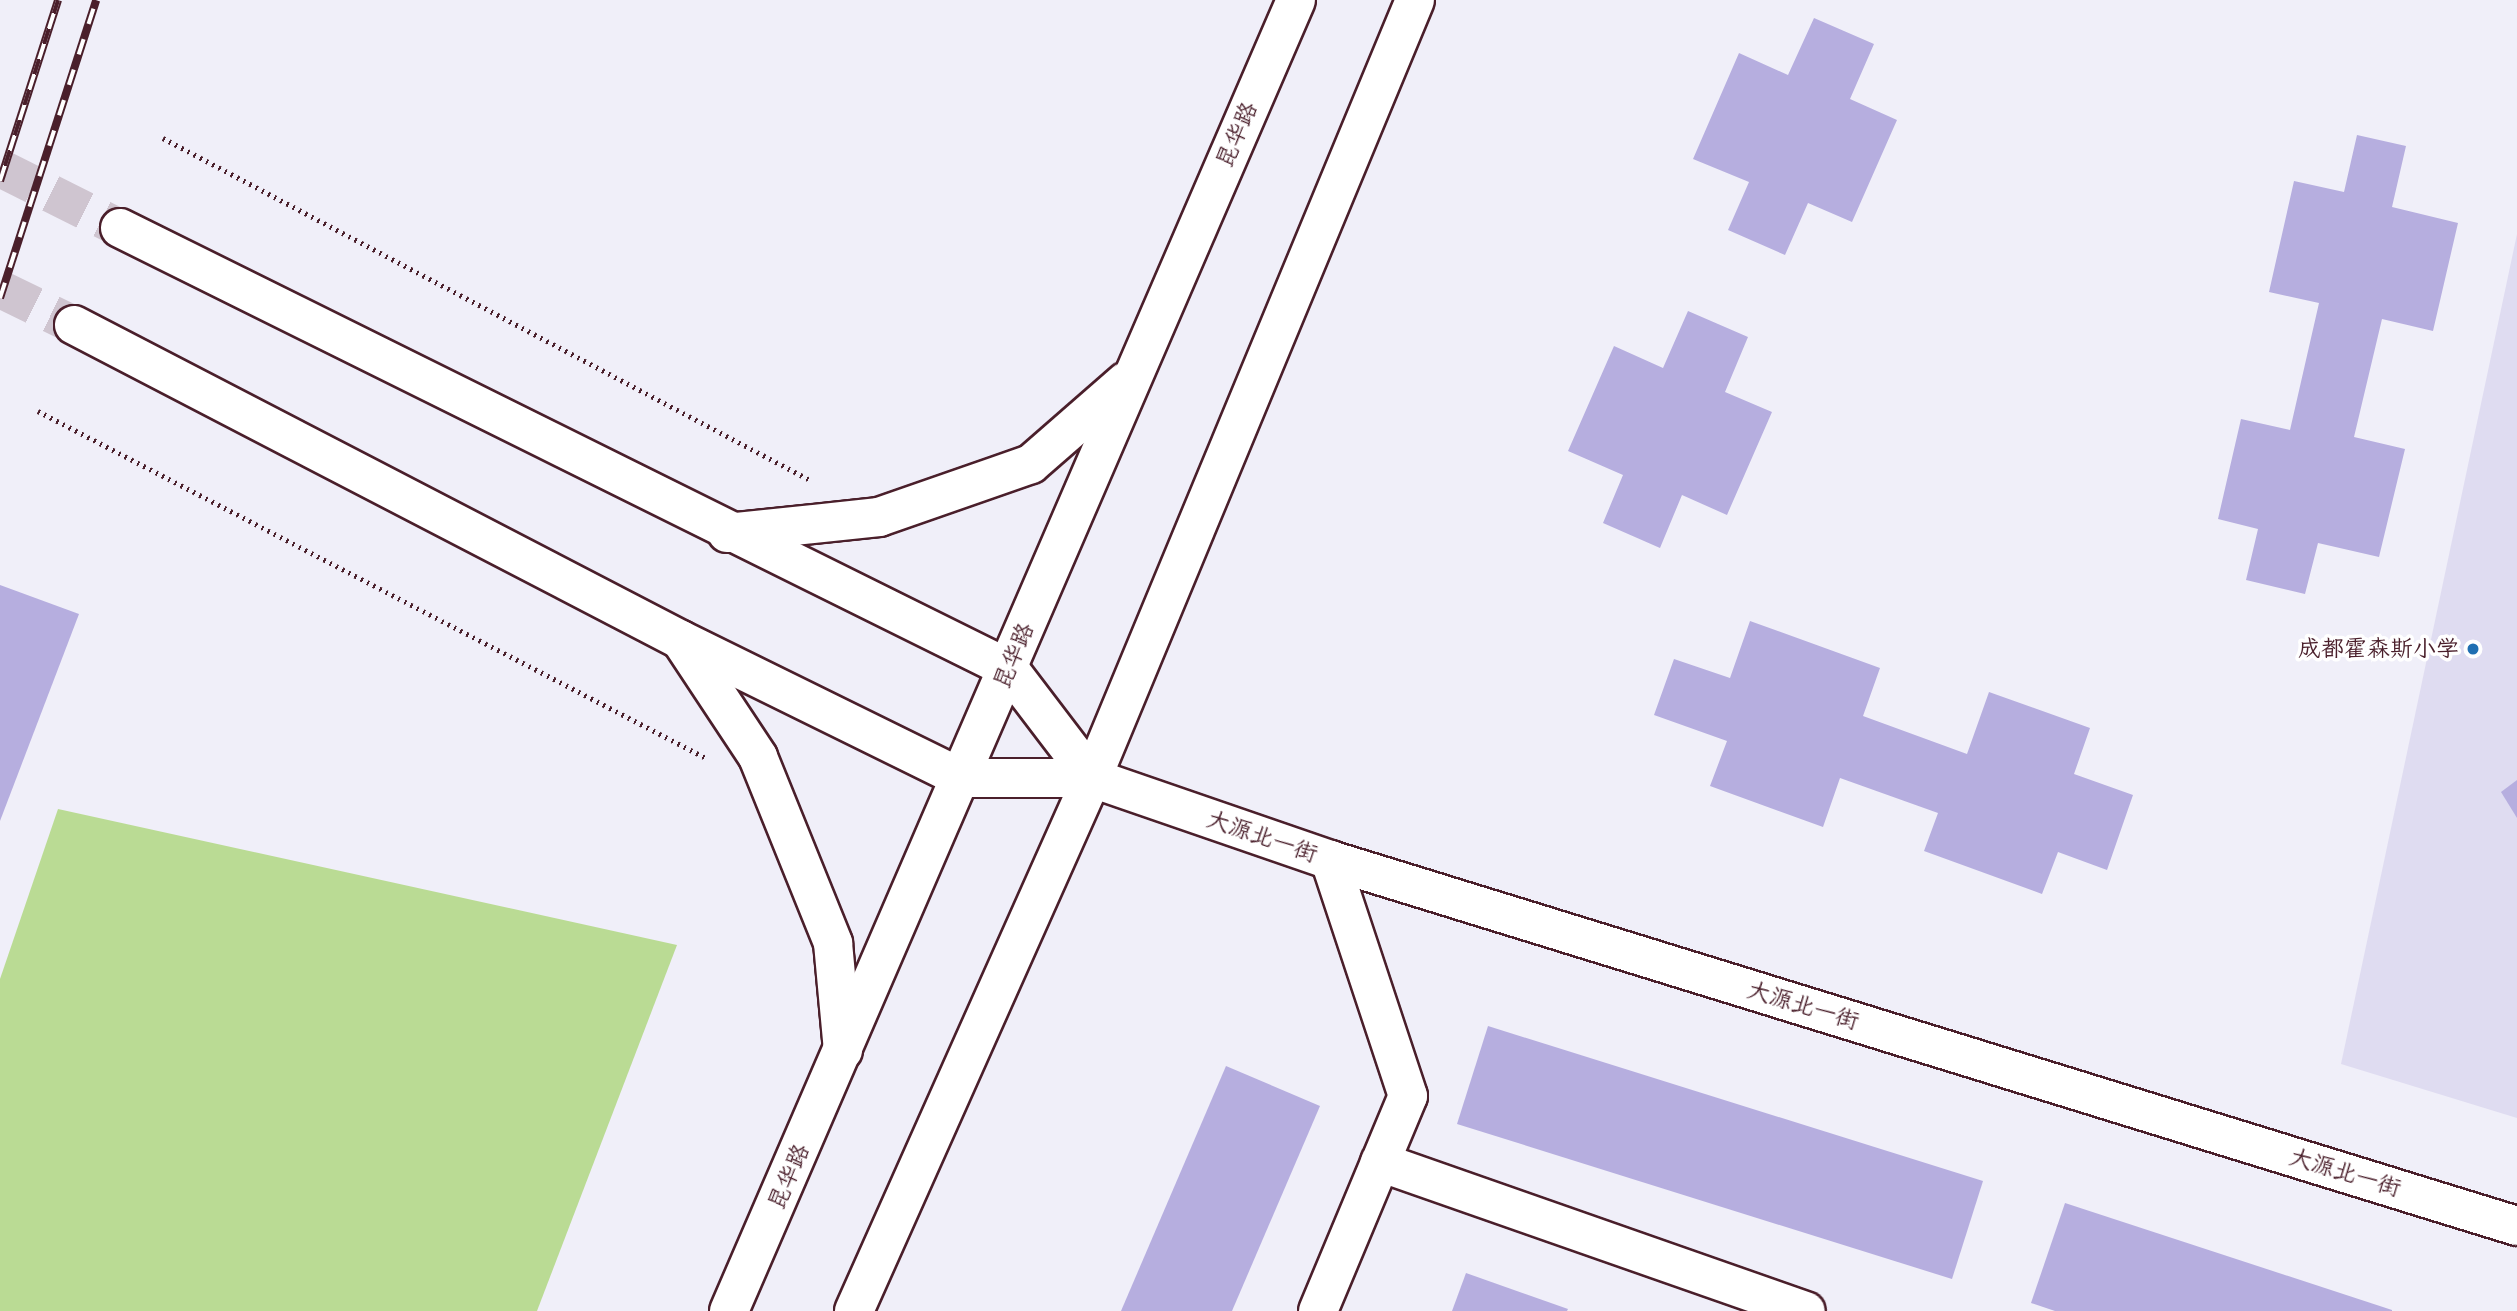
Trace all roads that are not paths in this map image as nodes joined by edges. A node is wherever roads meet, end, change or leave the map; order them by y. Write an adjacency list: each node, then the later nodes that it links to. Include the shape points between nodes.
1 (1296, 0): 5 (main road, 昆华路)
2 (1415, 0): 10 (main road)
3 (120, 228): 6 (main road)
4 (74, 325): 7 (main road)
5 (1131, 377): 6 (main road, via 1031,464 879,517); 8 (main road, 昆华路)
6 (727, 533): 8 (main road)
7 (681, 640): 9 (main road); 12 (main road, via 758,757 833,943)
8 (1009, 669): 9 (main road, 昆华路); 10 (main road)
9 (962, 778): 10 (main road); 12 (main road, 昆华路)
10 (1093, 778): 11 (main road, 大源北一街); 16 (main road)
11 (1330, 860): 13 (main road, via 1408,1096); 14 (main road, 大源北一街)
12 (843, 1055): 15 (main road, 昆华路)
13 (1380, 1163): 17 (main road); 18 (main road)
14 (2517, 1226)
15 (729, 1311)
16 (854, 1311)
17 (1318, 1311)
18 (1806, 1311)

